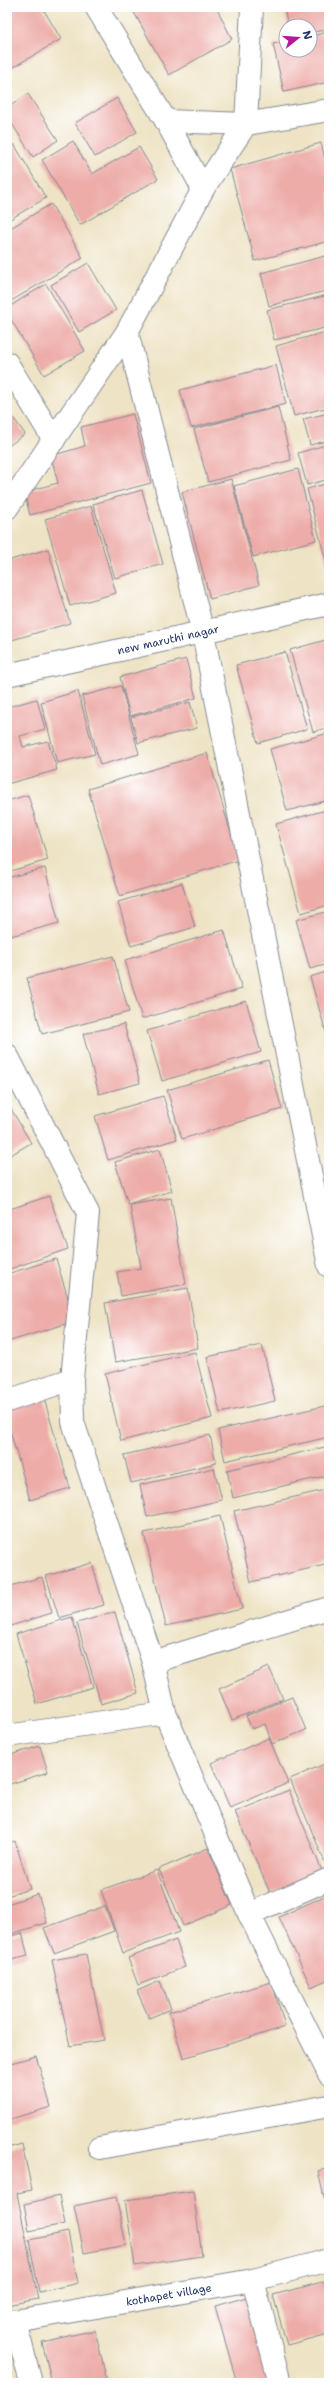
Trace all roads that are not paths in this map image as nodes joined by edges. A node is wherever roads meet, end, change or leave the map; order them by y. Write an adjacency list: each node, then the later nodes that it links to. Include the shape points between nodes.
1 (96, 7): 4 (street)
2 (252, 7): 5 (street)
3 (329, 110): 5 (street)
4 (166, 121): 5 (street); 6 (street)
5 (246, 124): 6 (street)
6 (203, 190): 7 (street)
7 (127, 332): 9 (street); 12 (street)
8 (7, 363): 9 (street)
9 (54, 440): 10 (street)
10 (7, 508)
11 (329, 604): 12 (street, new maruthi nagar)
12 (203, 633): 13 (street, new maruthi nagar); 15 (street)
13 (7, 675)
14 (7, 1055): 16 (street, via 88,1213)
15 (329, 1266)
16 (72, 1379): 17 (street); 19 (street, via 73,1422)
17 (9, 1396)
18 (329, 1608): 19 (street)
19 (153, 1662): 20 (street)
20 (165, 1713): 21 (street); 23 (street)
21 (7, 1736)
22 (329, 1879): 23 (street)
23 (249, 1914): 24 (street)
24 (329, 2074)
25 (329, 2106): 26 (street)
26 (99, 2148)
27 (329, 2260): 28 (street, kothapet village)
28 (253, 2280): 29 (street, kothapet village); 31 (street)
29 (11, 2321): 30 (street)
30 (30, 2383)
31 (280, 2383)

